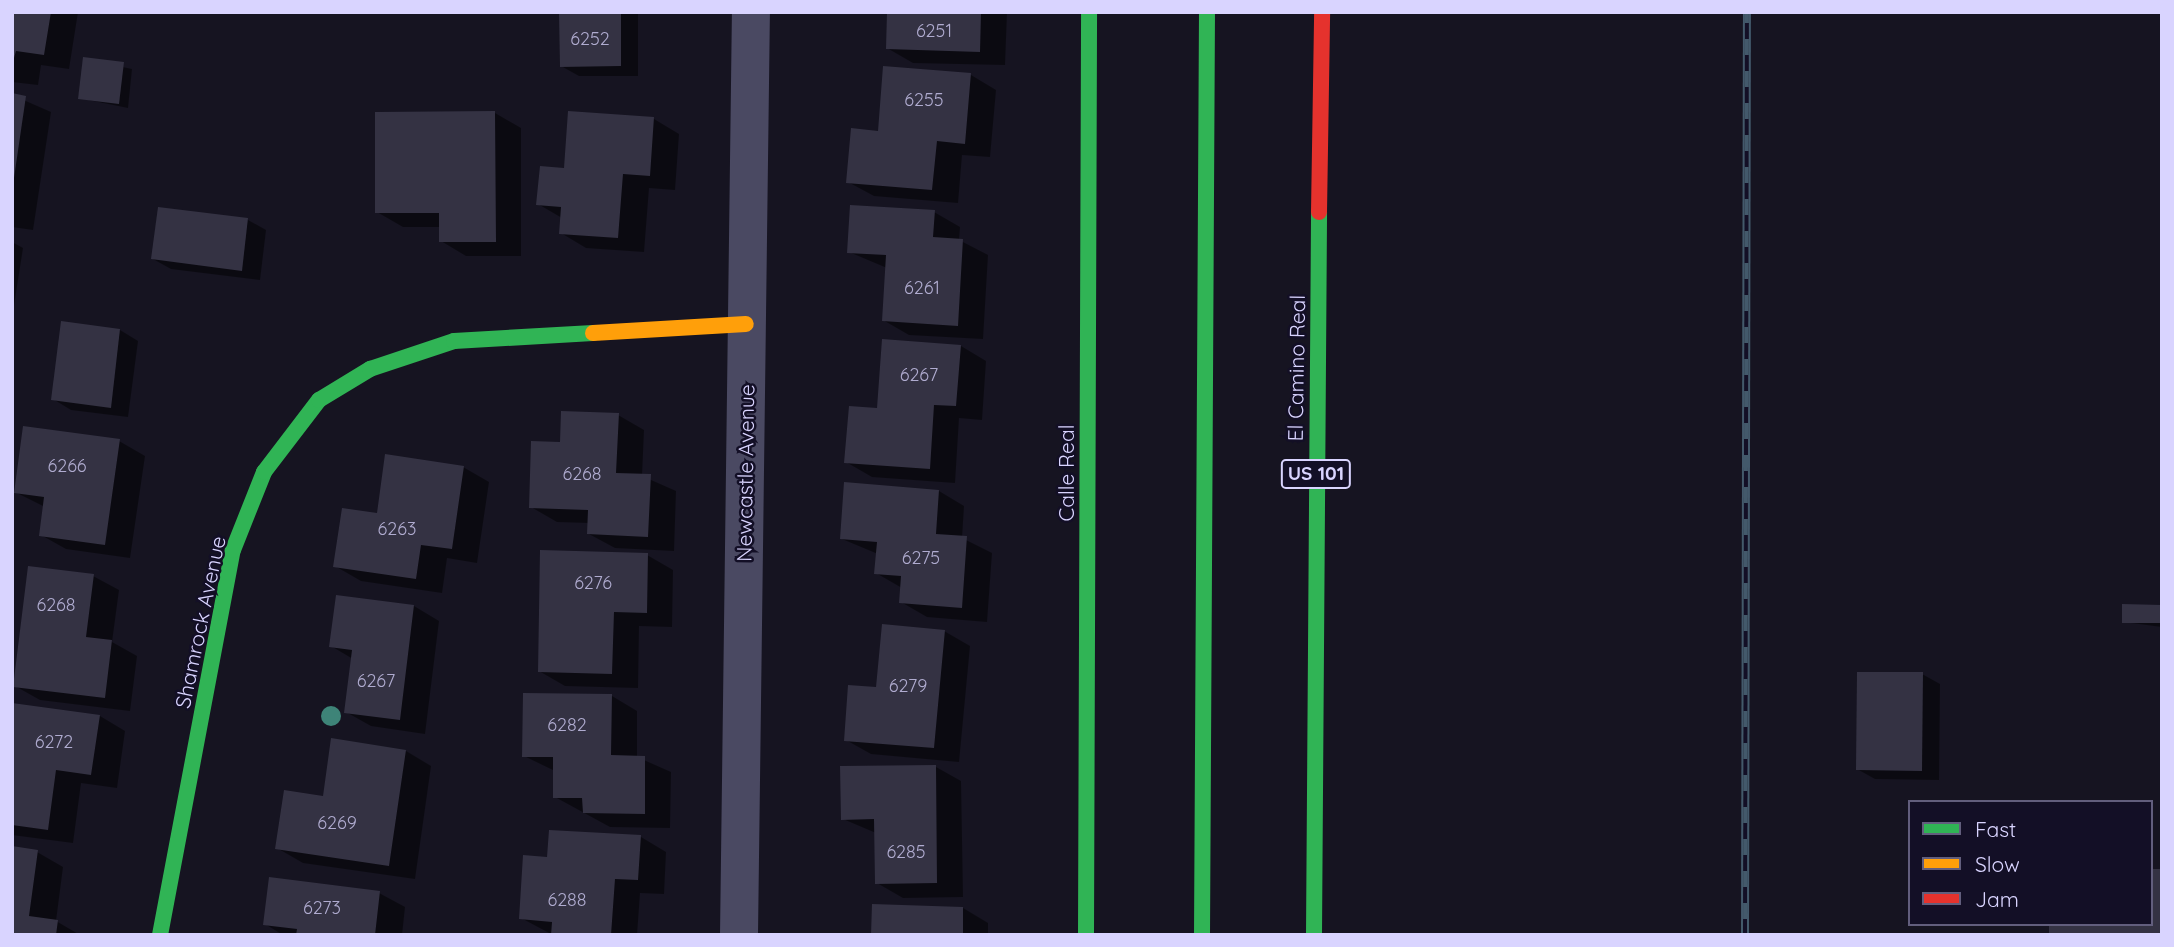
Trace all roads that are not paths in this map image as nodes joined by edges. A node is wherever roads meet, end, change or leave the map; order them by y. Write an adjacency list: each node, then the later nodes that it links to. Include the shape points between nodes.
1 (751, 12): 5 (street, Newcastle Avenue)
2 (1089, 12): 8 (main road, Calle Real)
3 (1207, 12): 9 (main road)
4 (1322, 12): 10 (main road, El Camino Real / US 101, via 1311,737)
5 (746, 324): 6 (main road, Shamrock Avenue, via 454,341 370,369 319,400 264,472 233,550); 7 (street, Newcastle Avenue)
6 (160, 935)
7 (739, 935)
8 (1086, 935)
9 (1202, 935)
10 (1314, 935)

